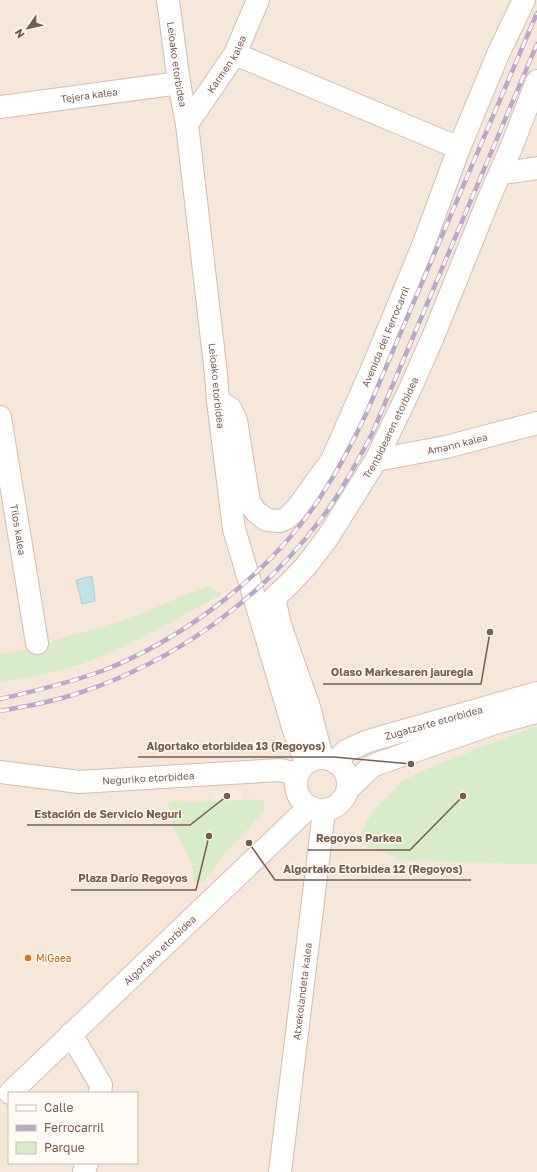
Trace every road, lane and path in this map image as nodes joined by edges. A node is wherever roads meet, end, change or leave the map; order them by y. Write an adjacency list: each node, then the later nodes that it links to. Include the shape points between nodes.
1 (168, 0): 6 (street, Leioako etorbidea)
2 (258, 0): 4 (street, Karmen kalea)
3 (524, 0): 9 (street, Avenida del Ferrocarril)
4 (235, 54): 8 (street, Karmen kalea); 9 (street)
5 (537, 81): 11 (street, Trenbidearen etorbidea)
6 (179, 83): 7 (street, Tejera kalea); 8 (street, Leioako etorbidea)
7 (0, 107)
8 (187, 124): 12 (street, Leioako etorbidea)
9 (459, 148): 12 (street, Avenida del Ferrocarril, via 424,244 332,460 287,518 280,521 267,520 256,512 249,502 236,420 230,408)
10 (537, 168): 11 (street)
11 (501, 171): 15 (street, Trenbidearen etorbidea, via 433,337)
12 (218, 401): 19 (street, Leioako etorbidea, via 234,529 294,730 301,750)
13 (0, 417): 16 (street, Tilos kalea)
14 (537, 423): 15 (street, Amann kalea, via 446,446)
15 (376, 460): 19 (street, Trenbidearen etorbidea, via 328,537 306,566 274,598 280,625 308,707)
16 (37, 643)
17 (537, 693): 19 (street, Zugatzarte etorbidea, via 368,741)
18 (537, 712): 21 (street, Zugatzarte etorbidea, via 495,723 377,764)
19 (316, 764): 20 (street, Neguriko etorbidea, via 280,770 79,782); 21 (street, via 341,766 348,780); 22 (street, via 296,789 298,797)
20 (0, 772)
21 (348, 789): 22 (street, via 340,804 332,808)
22 (316, 809): 23 (street, Algortako etorbidea); 28 (street, Atxekolandeta kalea)
23 (71, 1034): 24 (street, Algortako etorbidea); 25 (street, via 101,1086)
24 (10, 1092)
25 (100, 1092)
26 (8, 1094): 27 (street, Algortako etorbidea)
27 (0, 1102)
28 (280, 1172)

